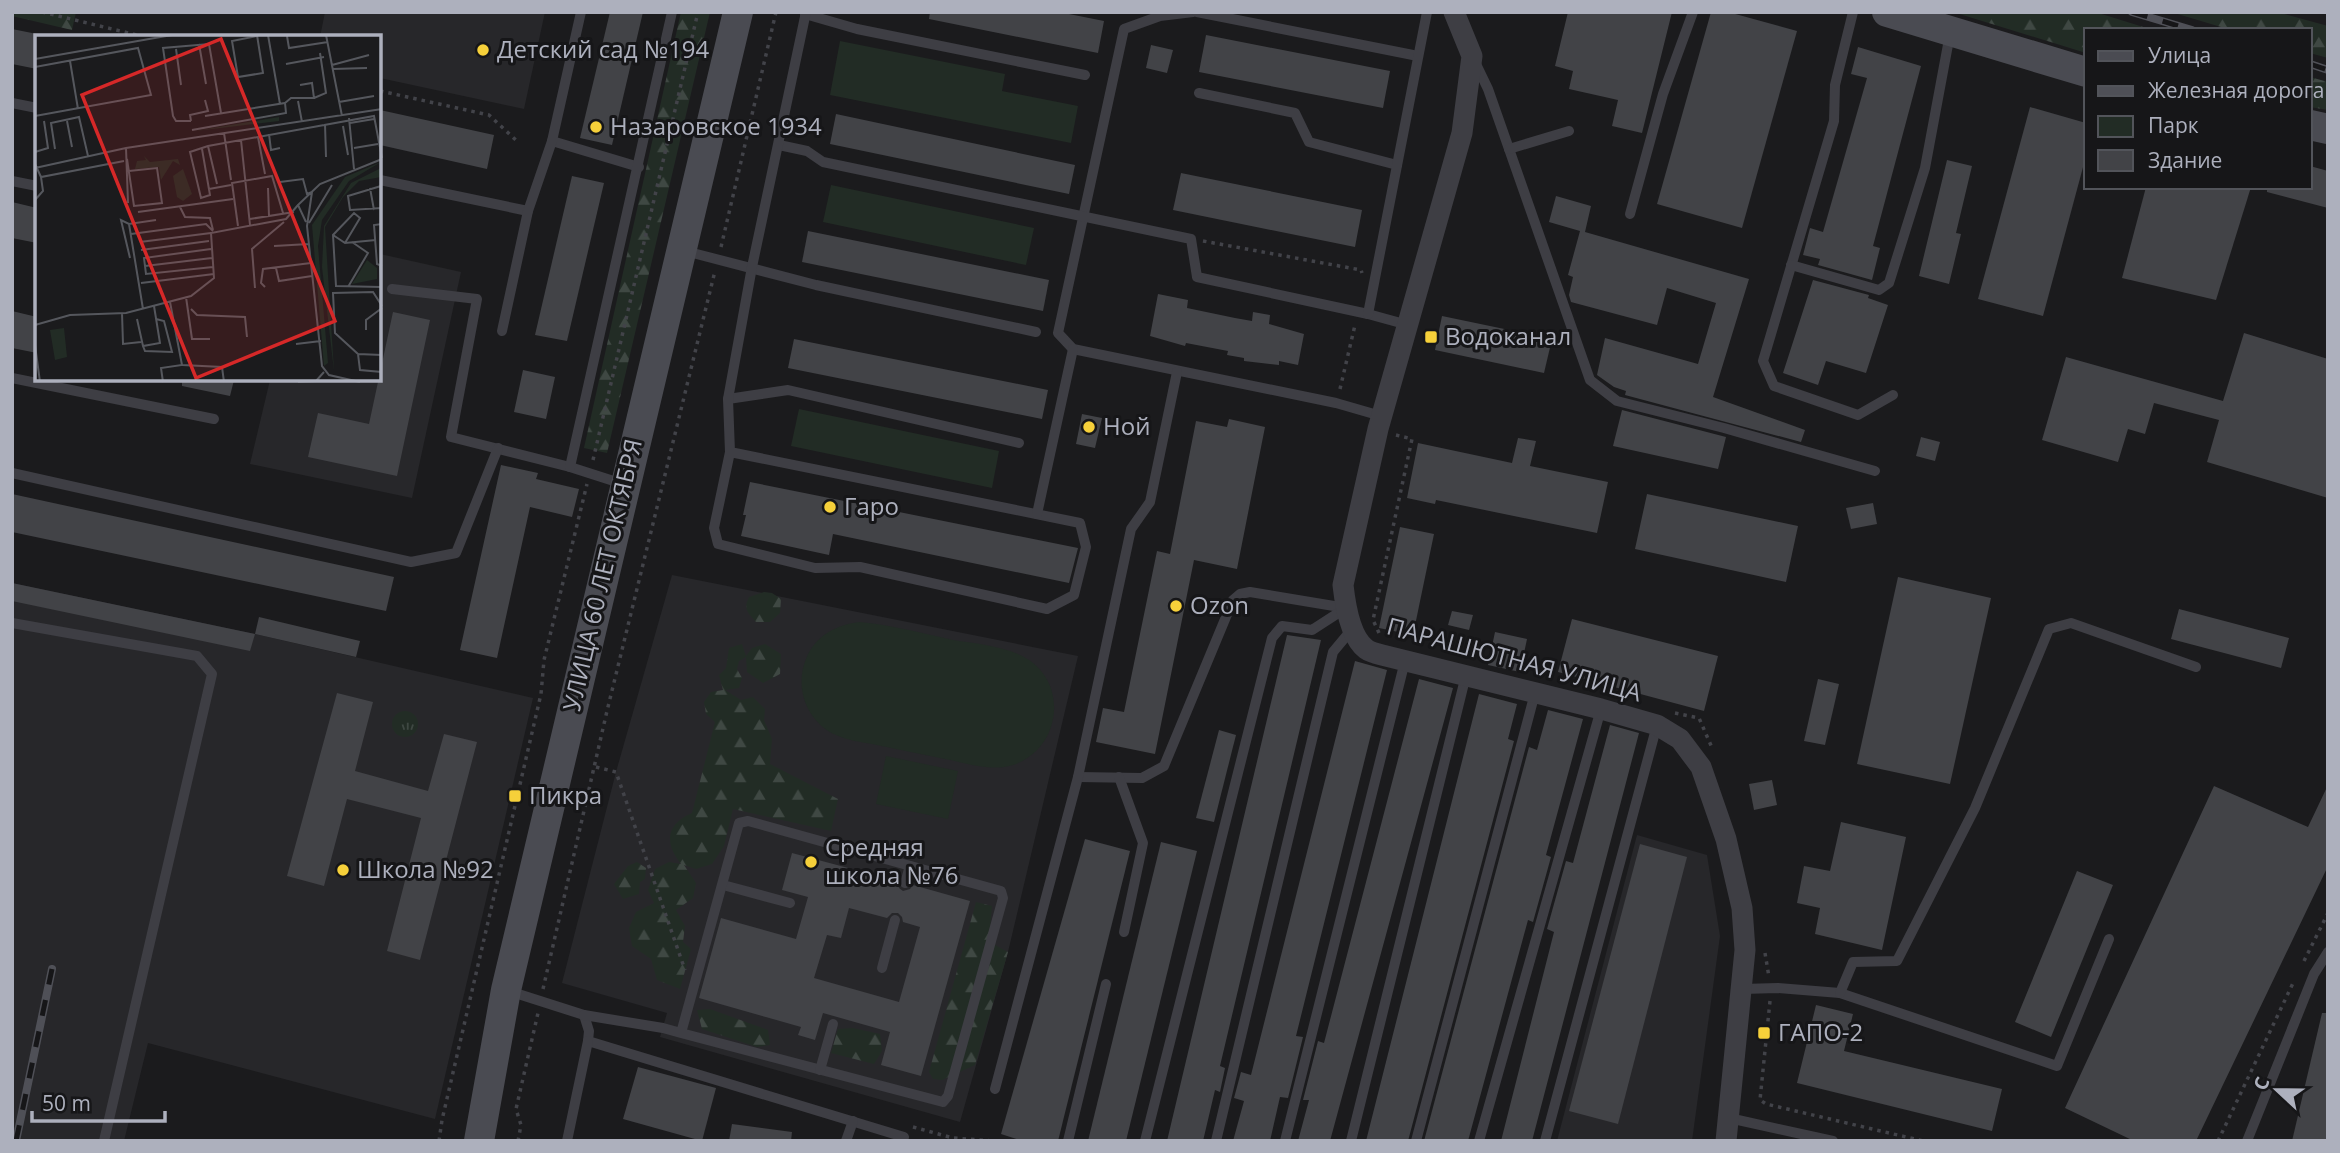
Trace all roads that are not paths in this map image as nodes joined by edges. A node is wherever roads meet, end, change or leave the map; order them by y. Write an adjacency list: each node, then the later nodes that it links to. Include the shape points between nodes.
1 (581, 12): 20 (lane)
2 (673, 12): 24 (lane)
3 (738, 12): 31 (main road, УЛИЦА 60 ЛЕТ ОКТЯБРЯ)
4 (1195, 12): 12 (lane); 30 (lane, via 1160,16 1124,29)
5 (1427, 12): 12 (lane)
6 (1454, 12): 13 (street, ПАРАШЮТНАЯ УЛИЦА)
7 (1693, 12): 29 (lane, via 1663,94)
8 (1853, 12): 32 (lane, via 1835,85 1834,121)
9 (1887, 12): 11 (main road)
10 (806, 13): 15 (lane, via 857,29); 21 (lane)
11 (1951, 32): 14 (main road); 32 (lane, via 1925,168 1889,283 1879,290)
12 (1418, 56): 23 (lane)
13 (1472, 56): 22 (lane); 36 (street, ПАРАШЮТНАЯ УЛИЦА, via 1462,133)
14 (2084, 71)
15 (1085, 75)
16 (1199, 93): 23 (lane, via 1295,113 1309,142)
17 (12, 103): 18 (lane)
18 (35, 108)
19 (1569, 131): 22 (lane)
20 (552, 141): 24 (lane); 28 (lane)
21 (779, 145): 30 (lane, via 807,151 823,162); 33 (lane)
22 (1509, 149): 50 (lane, via 1590,380 1617,401)
23 (1397, 165): 35 (lane)
24 (639, 167): 49 (lane)
25 (382, 180): 28 (lane)
26 (12, 181): 27 (lane)
27 (35, 186)
28 (528, 211): 37 (lane)
29 (1630, 214)
30 (1084, 215): 35 (lane, via 1191,239 1197,277); 39 (lane, via 1058,334)
31 (681, 250): 33 (lane); 52 (main road, УЛИЦА 60 ЛЕТ ОКТЯБРЯ)
32 (1791, 265): 42 (lane, via 1763,361 1774,386 1858,415)
33 (752, 267): 38 (lane); 43 (lane)
34 (391, 289): 47 (lane, via 477,299 451,438)
35 (1363, 313): 36 (lane)
36 (1408, 326): 44 (street, ПАРАШЮТНАЯ УЛИЦА)
37 (502, 331)
38 (1037, 332)
39 (1073, 349): 40 (lane); 53 (lane)
40 (1177, 372): 44 (lane); 63 (lane, via 1150,502 1131,529)
41 (12, 378): 45 (lane)
42 (1893, 395)
43 (728, 399): 46 (lane, via 788,390); 48 (lane)
44 (1381, 415): 54 (street, ПАРАШЮТНАЯ УЛИЦА, via 1343,585)
45 (214, 419)
46 (1019, 443)
47 (498, 448): 49 (lane); 51 (lane, via 456,554 411,562)
48 (730, 452): 53 (lane); 53 (lane, via 714,528 718,544 815,568 860,567 1047,609 1074,595 1086,547 1080,523)
49 (570, 467): 52 (lane)
50 (1875, 471)
51 (12, 473)
52 (625, 484): 76 (main road, УЛИЦА 60 ЛЕТ ОКТЯБРЯ)
53 (1037, 514)
54 (1346, 608): 56 (street, ПАРАШЮТНАЯ УЛИЦА); 64 (lane, via 1240,594 1164,766 1142,778); 92 (lane, via 1312,630 1282,626 1272,638)
55 (12, 624): 87 (lane, via 197,656 212,674)
56 (1353, 628): 57 (street, ПАРАШЮТНАЯ УЛИЦА, via 1366,649); 93 (lane, via 1333,652)
57 (1405, 661): 59 (street, ПАРАШЮТНАЯ УЛИЦА); 94 (lane)
58 (2196, 667): 77 (lane, via 2071,623 2049,629 1975,808 1897,961 1853,962)
59 (1466, 675): 60 (street, ПАРАШЮТНАЯ УЛИЦА); 95 (lane)
60 (1535, 693): 61 (street, ПАРАШЮТНАЯ УЛИЦА); 96 (lane)
61 (1601, 709): 62 (street, ПАРАШЮТНАЯ УЛИЦА); 97 (lane)
62 (1657, 725): 75 (street, ПАРАШЮТНАЯ УЛИЦА, via 1679,738 1700,766 1726,839 1742,908); 98 (lane)
63 (1079, 777): 64 (lane); 83 (lane)
64 (1119, 777): 70 (lane, via 1143,843)
65 (910, 866): 66 (lane); 67 (lane, via 748,821 739,823); 82 (lane, via 1001,891 1003,898 948,1096 943,1102)
66 (905, 883)
67 (723, 885): 68 (lane); 80 (lane)
68 (790, 903)
69 (895, 920): 73 (lane)
70 (1124, 932)
71 (2109, 939): 77 (lane, via 2057,1066)
72 (2328, 953): 101 (lane, via 2315,974)
73 (883, 968)
74 (1106, 985): 91 (lane)
75 (1742, 989): 77 (lane); 84 (street, ПАРАШЮТНАЯ УЛИЦА)
76 (506, 990): 78 (lane); 88 (main road, УЛИЦА 60 ЛЕТ ОКТЯБРЯ)
77 (1840, 993)
78 (584, 1015): 80 (lane); 81 (lane)
79 (833, 1024): 82 (lane)
80 (681, 1033): 82 (lane)
81 (588, 1041): 85 (lane); 89 (lane)
82 (820, 1070)
83 (995, 1089)
84 (1729, 1118): 99 (street, ПАРАШЮТНАЯ УЛИЦА); 100 (lane)
85 (853, 1121): 86 (lane); 90 (lane)
86 (904, 1137)
87 (104, 1141)
88 (479, 1141)
89 (567, 1141)
90 (846, 1141)
91 (1068, 1141)
92 (1144, 1141)
93 (1216, 1141)
94 (1286, 1141)
95 (1351, 1141)
96 (1416, 1141)
97 (1479, 1141)
98 (1545, 1141)
99 (1726, 1141)
100 (1833, 1141)
101 (2247, 1141)

